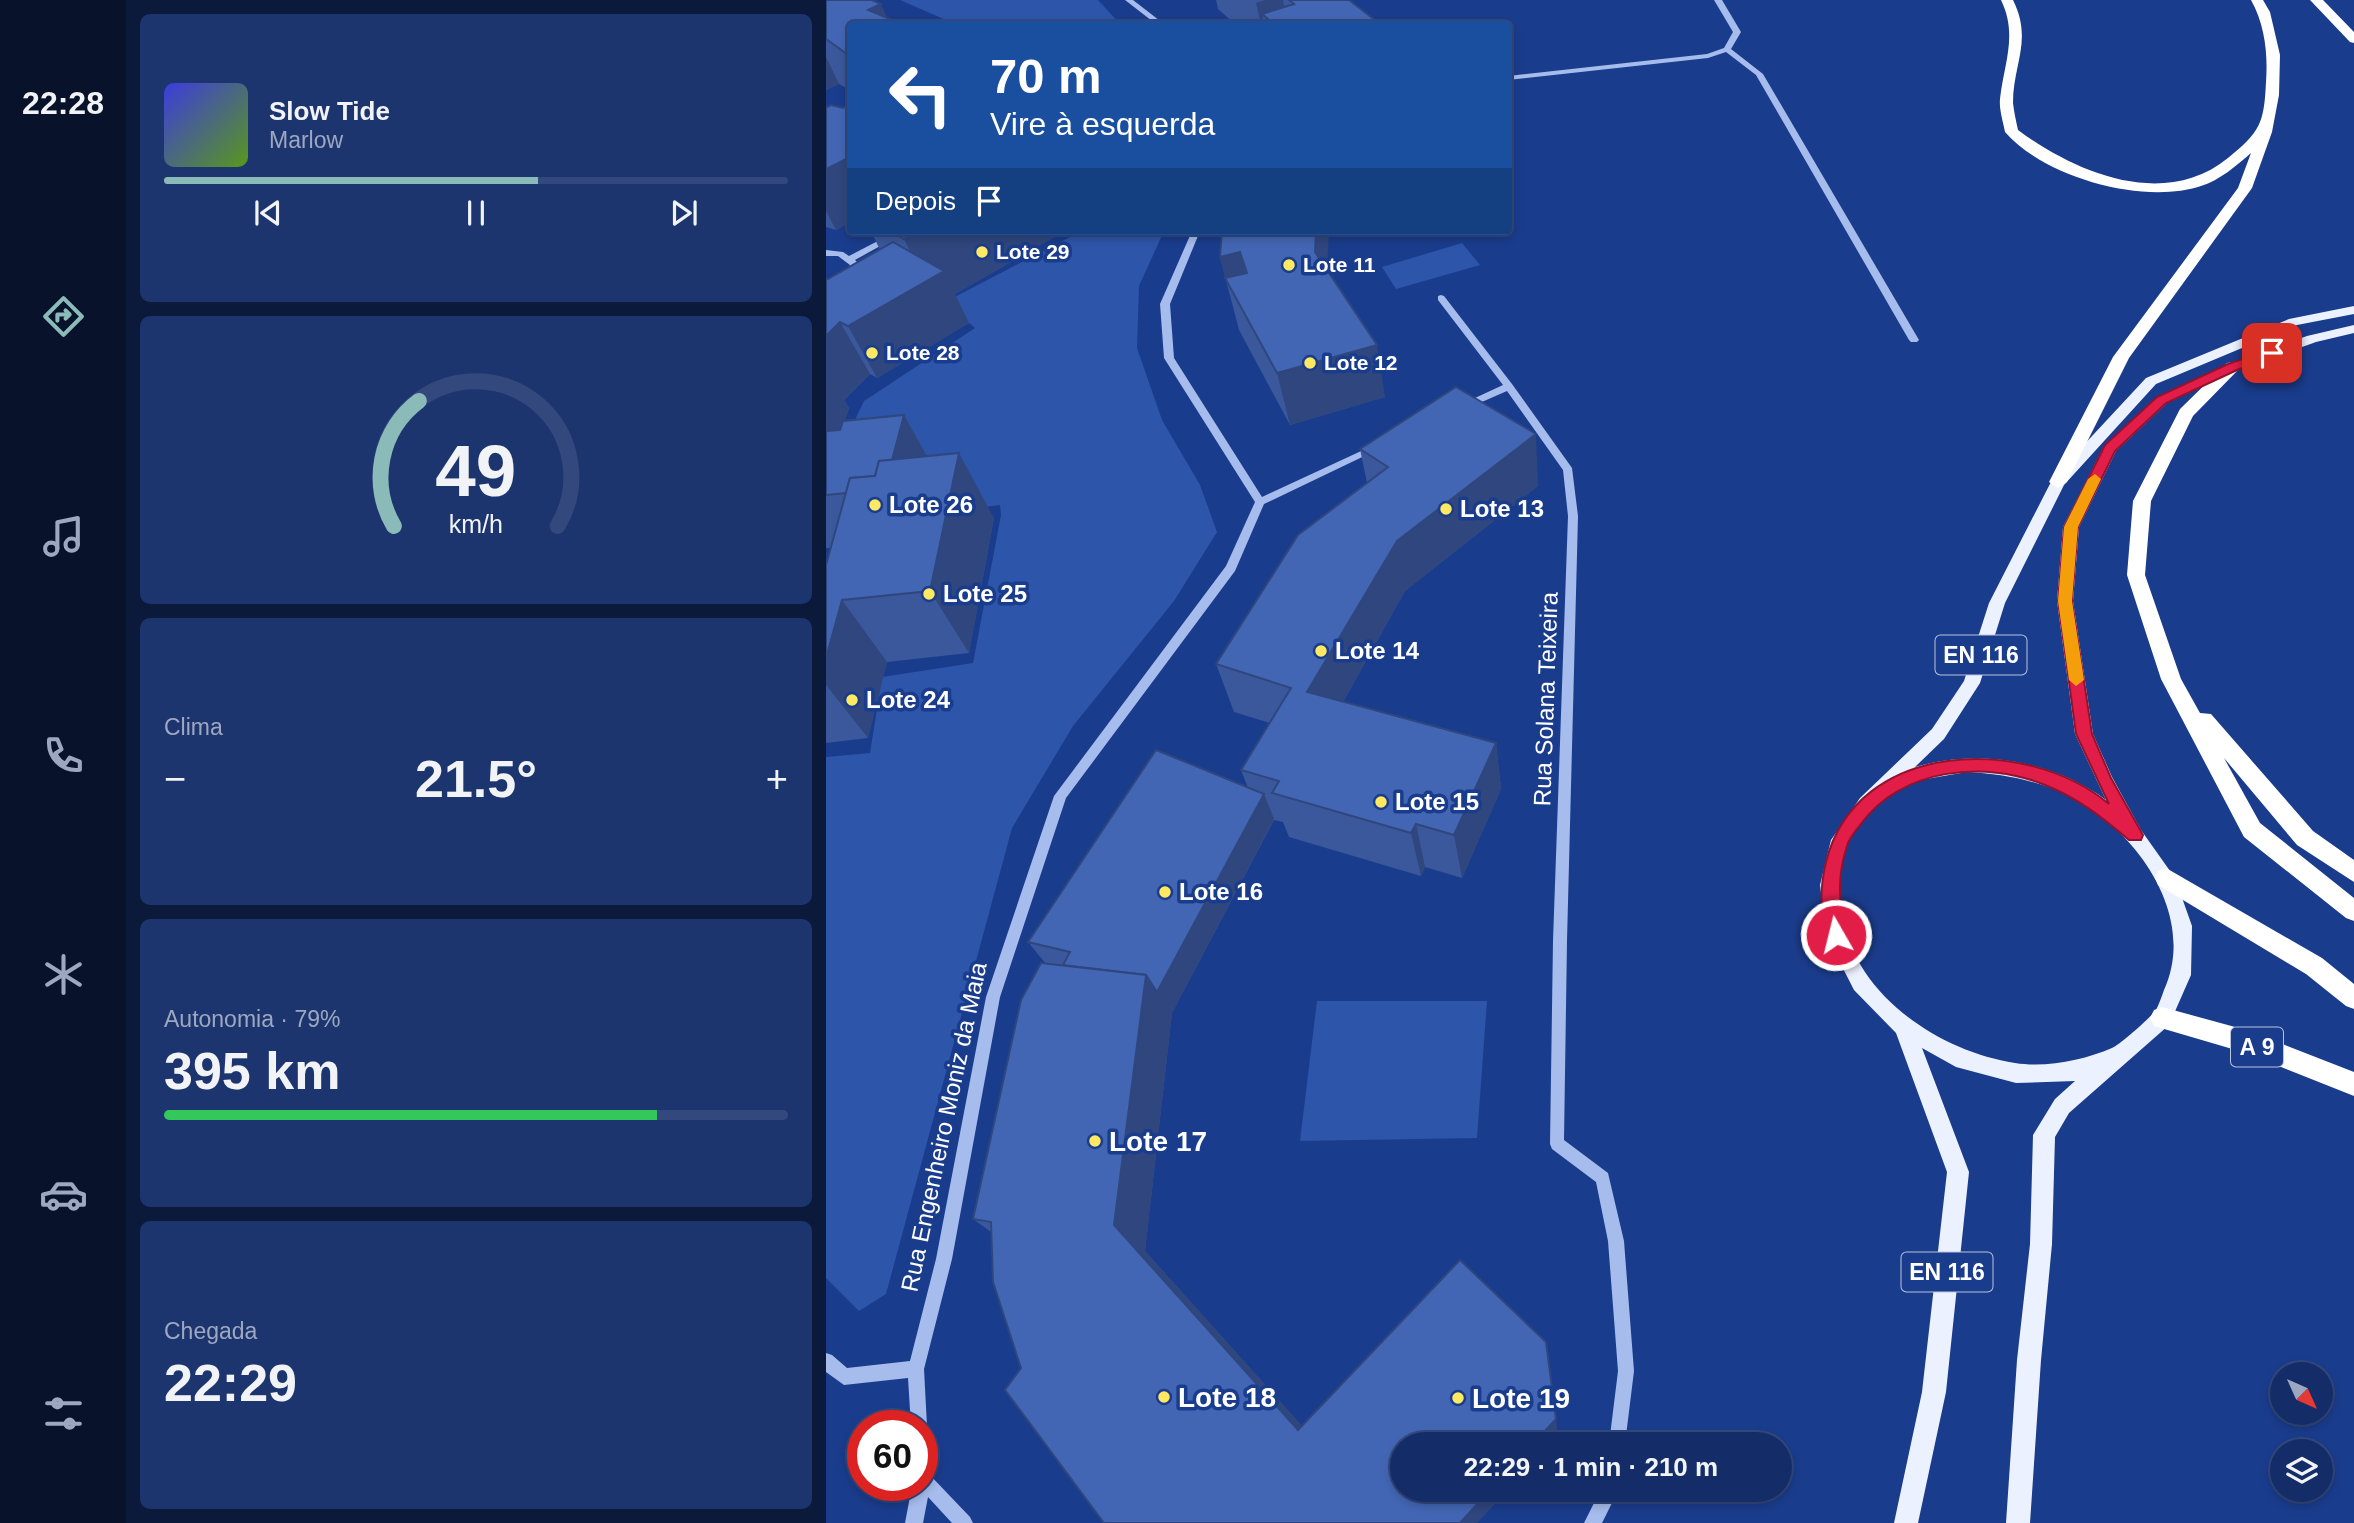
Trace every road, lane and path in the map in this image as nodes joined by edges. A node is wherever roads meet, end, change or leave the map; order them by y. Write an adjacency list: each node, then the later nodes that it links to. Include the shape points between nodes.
1 (1129, 0): 6 (street)
2 (1718, 0): 8 (street, via 1737,32)
3 (2007, 0): 10 (highway, via 2019,39 2007,102 2012,132 2039,154 2089,178 2140,187 2196,183 2229,165)
4 (2257, 0): 10 (highway, via 2274,55)
5 (2316, 0): 7 (highway)
6 (1156, 21)
7 (2354, 39)
8 (1727, 49): 9 (street, via 1708,56); 19 (street, via 1759,74)
9 (1512, 78)
10 (2265, 132): 24 (highway, via 2245,188 2121,357)
11 (895, 235): 14 (street)
12 (1194, 235): 25 (street, via 1164,304 1169,358)
13 (826, 253): 14 (street)
14 (851, 259): 15 (street, via 855,264 849,279)
15 (826, 291)
16 (1441, 298): 21 (street, Rua Solana Teixeira)
17 (2354, 310): 24 (main road, EN 116, via 2294,322 2151,381)
18 (2354, 330): 20 (main road, via 2312,339)
19 (1914, 340)
20 (2233, 367): 26 (highway, via 2186,413 2142,501 2136,575); 28 (main road, via 2162,400 2109,448 2071,527 2065,601 2084,734)
21 (1509, 386): 22 (street); 39 (street, Rua Solana Teixeira, via 1567,470 1573,516)
22 (1460, 409)
23 (1385, 444): 25 (street)
24 (2058, 482): 27 (main road, EN 116, via 1997,603 1972,683 1938,734)
25 (1260, 502): 41 (street, Rua Engenheiro Moniz da Maia, via 1231,568 1060,796 993,997 944,1259)
26 (2171, 679): 29 (highway, via 2305,838); 31 (highway, via 2252,830)
27 (1866, 803): 28 (main road, via 1903,779 1948,766 1997,766 2047,778 2094,801); 36 (main road, via 1840,840 1829,885 1836,935 1861,984)
28 (2135, 835): 30 (main road)
29 (2354, 872)
30 (2166, 878): 32 (highway); 35 (main road, via 2182,926 2182,950 2181,975)
31 (2354, 911)
32 (2314, 966): 33 (highway); 34 (highway)
33 (2354, 981)
34 (2354, 998)
35 (2162, 1018): 37 (main road); 38 (highway, A 9, via 2246,1042)
36 (1904, 1027): 37 (main road, via 1956,1057 2016,1073 2074,1072); 50 (main road, EN 116, via 1958,1172 1934,1392)
37 (2125, 1052): 51 (main road, via 2063,1106 2044,1135 2041,1244)
38 (2353, 1084)
39 (1557, 1144): 43 (street, via 1603,1178 1616,1241 1626,1371)
40 (826, 1361): 41 (street, via 844,1377)
41 (916, 1369): 42 (street, Rua Engenheiro Moniz da Maia)
42 (918, 1410)
43 (1618, 1432)
44 (938, 1496): 48 (street)
45 (918, 1501): 47 (street)
46 (1603, 1502): 49 (street)
47 (914, 1523)
48 (964, 1523)
49 (1592, 1523)
50 (1906, 1523)
51 (2018, 1523)

